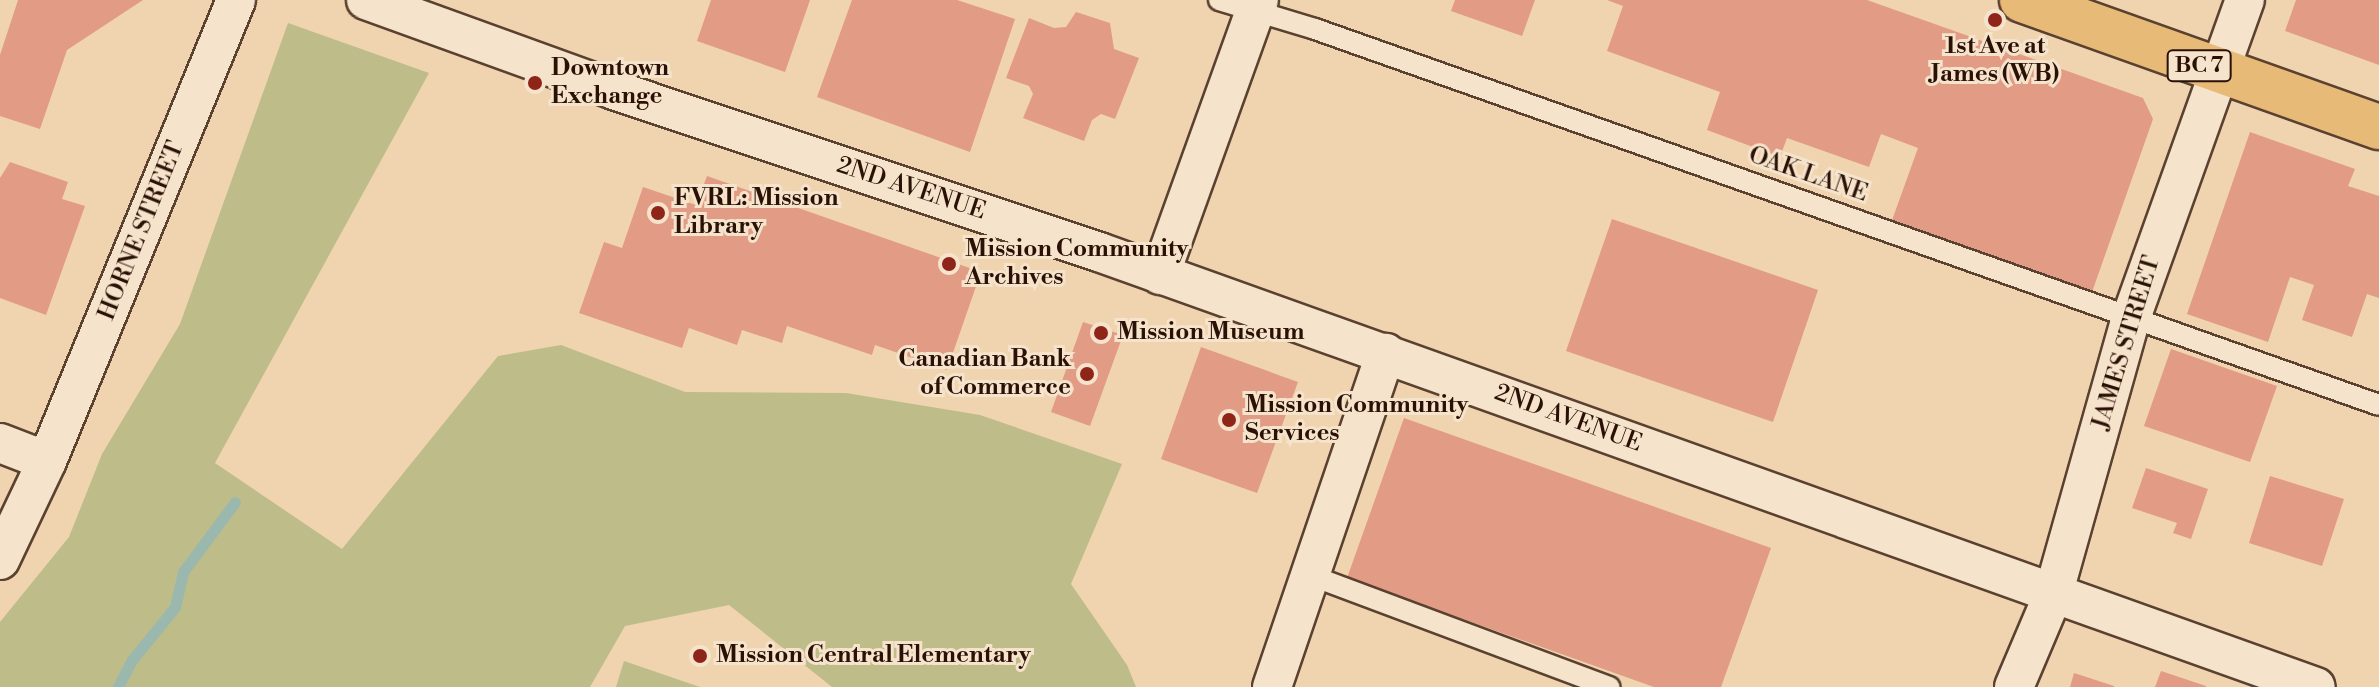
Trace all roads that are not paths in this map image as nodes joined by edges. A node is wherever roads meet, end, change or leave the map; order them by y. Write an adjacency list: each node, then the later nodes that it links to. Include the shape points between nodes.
1 (236, 0): 14 (street, HORNE STREET)
2 (366, 0): 9 (street, 2ND AVENUE)
3 (1219, 0): 6 (lane, OAK LANE)
4 (2022, 0): 7 (main road, BC 7)
5 (2245, 0): 7 (street, JAMES STREET)
6 (1257, 4): 9 (street); 10 (lane, OAK LANE)
7 (2219, 73): 8 (main road, BC 7); 10 (street, JAMES STREET)
8 (2379, 127)
9 (1160, 275): 11 (street, 2ND AVENUE)
10 (2131, 318): 12 (lane, OAK LANE); 17 (street, JAMES STREET)
11 (1386, 353): 16 (street); 17 (street, 2ND AVENUE)
12 (2379, 405)
13 (0, 443): 14 (street)
14 (47, 461): 15 (street, HORNE STREET)
15 (0, 560)
16 (1307, 574): 18 (street); 19 (lane)
17 (2053, 595): 20 (street, JAMES STREET); 21 (street, 2ND AVENUE)
18 (1272, 687)
19 (1610, 687)
20 (2014, 687)
21 (2316, 687)

